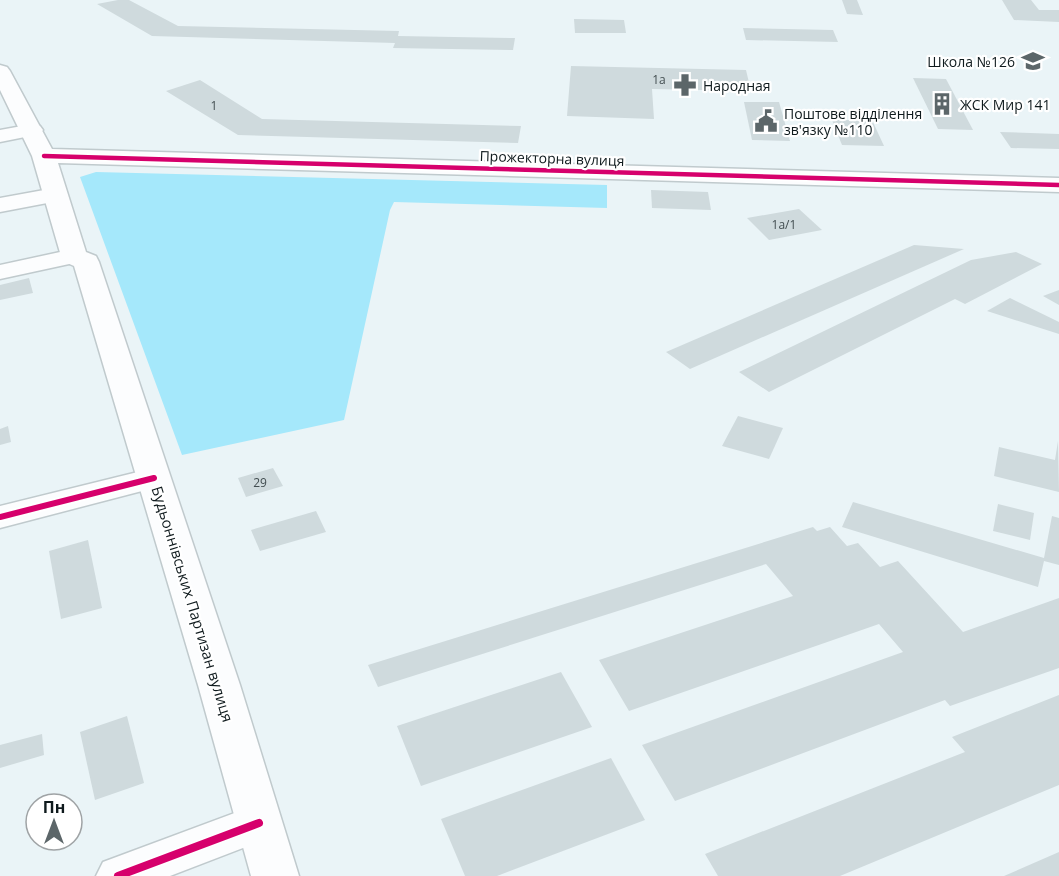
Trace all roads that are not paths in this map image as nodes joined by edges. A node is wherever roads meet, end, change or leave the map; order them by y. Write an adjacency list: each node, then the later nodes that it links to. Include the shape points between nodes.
1 (0, 71): 3 (main road, Будьоннівських Партизан вулиця)
2 (0, 135): 3 (street)
3 (38, 143): 4 (main road, Прожекторна вулиця); 5 (main road, Будьоннівських Партизан вулиця)
4 (1059, 184)
5 (55, 195): 6 (street); 7 (main road, Будьоннівських Партизан вулиця)
6 (0, 205)
7 (74, 256): 8 (street); 9 (main road, Будьоннівських Партизан вулиця, via 86,262)
8 (0, 272)
9 (154, 478): 10 (street); 11 (main road, Будьоннівських Партизан вулиця)
10 (0, 517)
11 (260, 822): 12 (street); 13 (main road, Будьоннівських Партизан вулиця)
12 (118, 876)
13 (275, 876)

